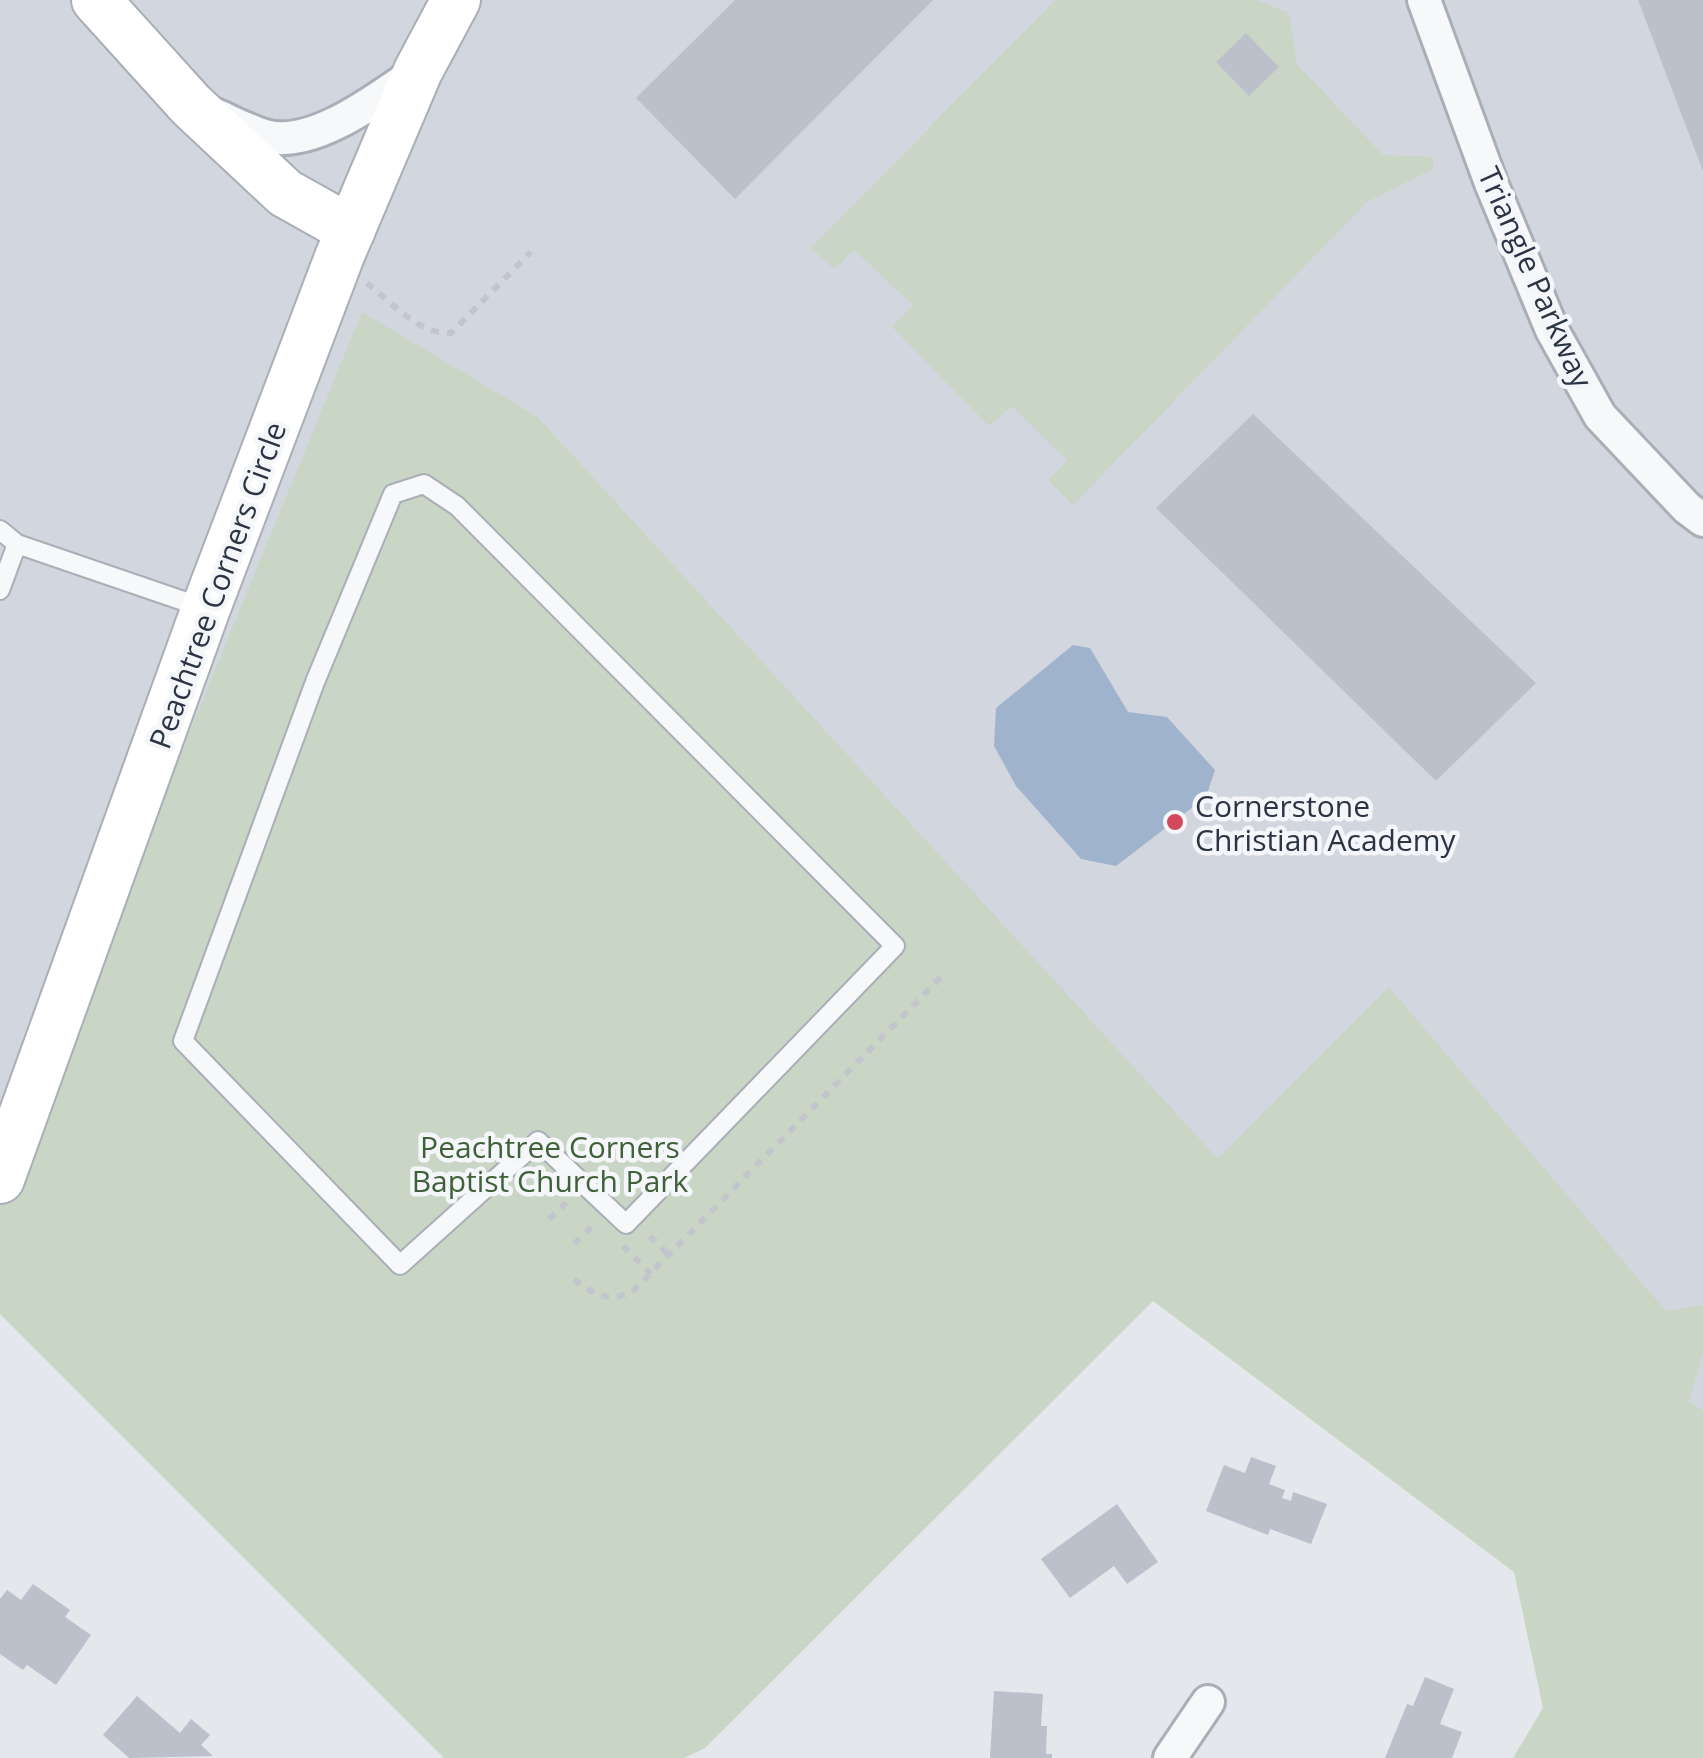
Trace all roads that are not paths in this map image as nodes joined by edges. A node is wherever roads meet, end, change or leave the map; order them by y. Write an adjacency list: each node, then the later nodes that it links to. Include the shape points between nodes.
1 (96, 0): 5 (street)
2 (456, 0): 4 (street, Peachtree Corners Circle)
3 (1424, 0): 8 (street, Triangle Parkway, via 1552,330 1600,416)
4 (418, 71): 5 (street, via 313,133 269,138); 6 (street, Peachtree Corners Circle)
5 (190, 105): 6 (street, via 285,192)
6 (350, 230): 12 (street, Peachtree Corners Circle)
7 (393, 494): 7 (lane, via 314,682 184,1041 400,1264 538,1141 626,1224 895,946 457,506 424,484)
8 (1703, 520)
9 (0, 530): 10 (lane)
10 (16, 544): 11 (lane); 12 (lane)
11 (0, 590)
12 (206, 608): 13 (street, Peachtree Corners Circle)
13 (0, 1179)
14 (1208, 1702): 15 (street)
15 (1170, 1758)

